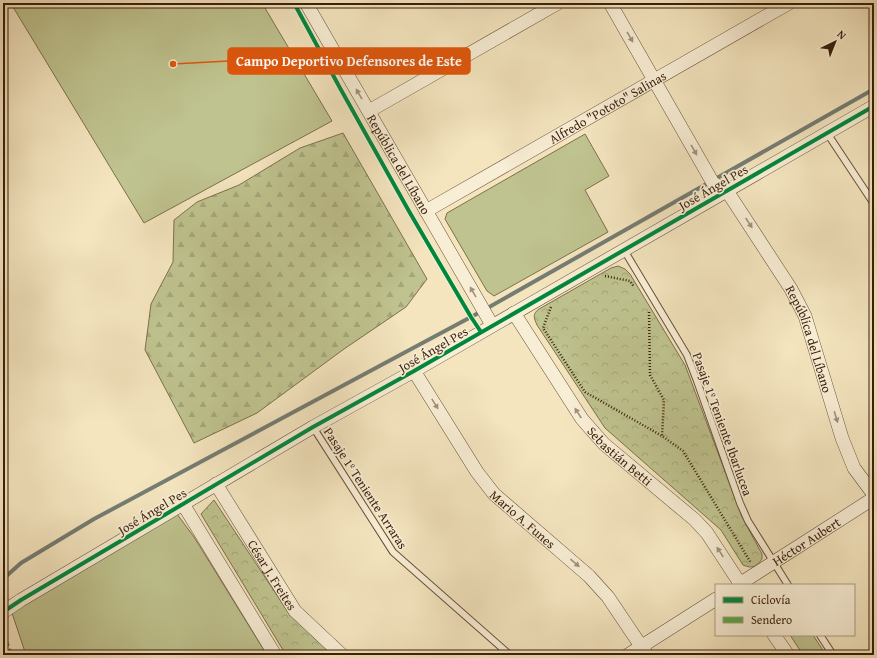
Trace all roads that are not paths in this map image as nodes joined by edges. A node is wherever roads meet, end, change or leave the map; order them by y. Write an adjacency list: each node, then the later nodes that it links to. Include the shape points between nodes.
1 (558, 3): 7 (street)
2 (610, 3): 5 (street, República del Líbano, one-way to 5)
3 (789, 3): 5 (street, Alfredo "Pototo" Salinas)
4 (312, 5): 7 (street, República del Líbano, one-way to 4)
5 (654, 80): 9 (street, República del Líbano, one-way to 9, via 714,183); 11 (street, Alfredo "Pototo" Salinas)
6 (874, 106): 8 (street, José Ángel Pes)
7 (369, 111): 11 (street, República del Líbano)
8 (827, 133): 9 (street, José Ángel Pes); 10 (lane)
9 (727, 191): 12 (street, José Ángel Pes); 18 (street, República del Líbano, one-way to 18, via 791,289 805,316 842,438 854,468)
10 (874, 204)
11 (426, 211): 14 (street, República del Líbano, one-way to 11)
12 (624, 250): 13 (street, José Ángel Pes); 20 (lane, Pasaje 1º Teniente Ibarlucea, via 686,355 740,503 748,521)
13 (514, 313): 14 (street, José Ángel Pes); 21 (street, Sebastián Betti, one-way to 13, via 707,533 695,520 604,444 582,419)
14 (492, 325): 15 (street, José Ángel Pes)
15 (414, 371): 16 (street, José Ángel Pes); 27 (street, Mario A. Funes, one-way to 27, via 477,472 494,494 589,576 608,597)
16 (313, 427): 17 (street, José Ángel Pes); 30 (lane, Pasaje 1º Teniente Arraras, via 393,552)
17 (216, 484): 19 (street, José Ángel Pes); 29 (street, César J. Freites, via 295,611)
18 (874, 496): 20 (street, Héctor Aubert)
19 (183, 504): 24 (street, José Ángel Pes); 28 (street)
20 (774, 562): 21 (street, Héctor Aubert); 22 (lane, Pasaje 1º Teniente Ibarlucea)
21 (740, 584)
22 (787, 584)
23 (715, 600): 27 (street)
24 (3, 612)
25 (775, 636): 32 (street)
26 (821, 636): 33 (lane)
27 (645, 650): 31 (street)
28 (275, 655)
29 (342, 655)
30 (510, 655)
31 (628, 655)
32 (788, 655)
33 (833, 655)

